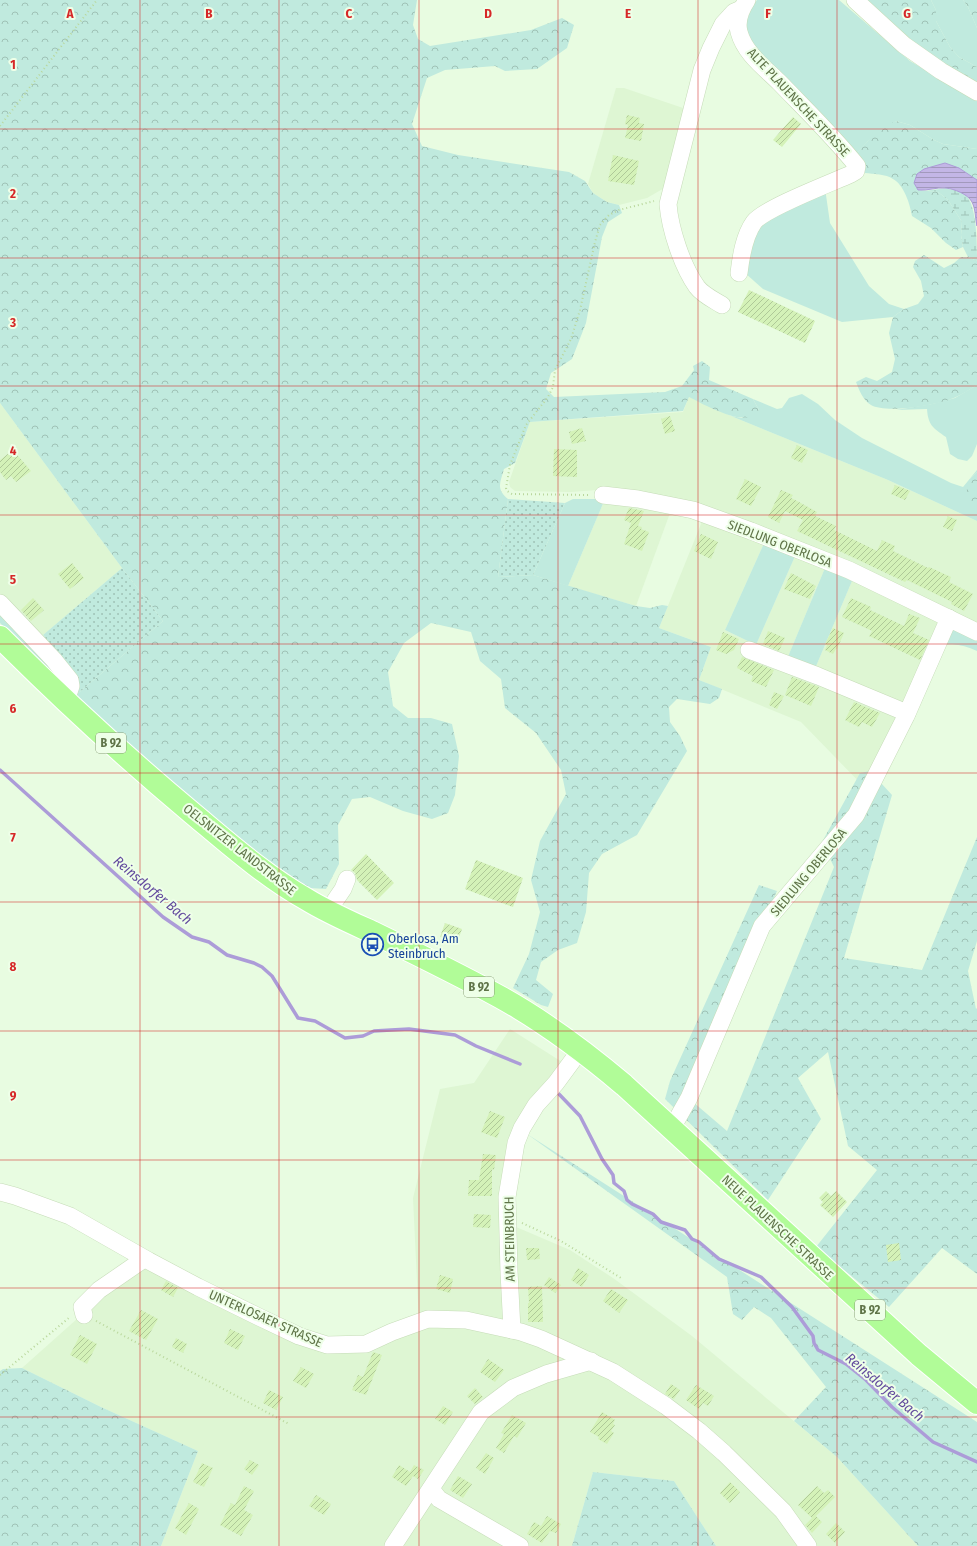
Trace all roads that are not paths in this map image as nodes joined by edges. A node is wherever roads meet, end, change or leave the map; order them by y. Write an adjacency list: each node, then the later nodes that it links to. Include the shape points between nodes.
1 (855, 0): 3 (street, via 904,45)
2 (744, 5): 4 (street, ALTE PLAUENSCHE STRASSE, via 739,31 750,54 846,151 857,166 856,171 851,174 759,217 753,223 744,246); 5 (street, ALTE PLAUENSCHE STRASSE, via 723,24 710,48 668,204 669,218 681,256 697,287)
3 (977, 92)
4 (739, 273)
5 (722, 306)
6 (603, 495): 8 (street, SIEDLUNG OBERLOSA, via 638,499 700,513 807,552)
7 (0, 603): 12 (street, via 70,680 71,686)
8 (949, 618): 9 (street, SIEDLUNG OBERLOSA); 13 (street, SIEDLUNG OBERLOSA)
9 (977, 632)
10 (0, 637): 12 (main road, OELSNITZER LANDSTRASSE / B 92)
11 (749, 650): 13 (street)
12 (66, 701): 15 (main road, OELSNITZER LANDSTRASSE / B 92, via 227,843 282,884)
13 (907, 713): 17 (street, SIEDLUNG OBERLOSA, via 856,815 762,926 689,1098)
14 (347, 879): 15 (street, via 344,889)
15 (328, 911): 16 (main road, OELSNITZER LANDSTRASSE / B 92, via 501,998)
16 (580, 1049): 17 (main road, NEUE PLAUENSCHE STRASSE / B 92, via 624,1084); 21 (street, AM STEINBRUCH, via 556,1083 536,1105 516,1143 507,1197)
17 (672, 1128): 23 (main road, NEUE PLAUENSCHE STRASSE / B 92, via 919,1355)
18 (0, 1192): 19 (street, UNTERLOSAER STRASSE, via 70,1216)
19 (144, 1259): 20 (street, via 99,1290); 21 (street, UNTERLOSAER STRASSE, via 259,1317 327,1346 366,1344 428,1319 466,1320)
20 (83, 1311)
21 (512, 1330): 22 (street, UNTERLOSAER STRASSE, via 541,1339)
22 (591, 1361): 24 (street, via 546,1374 513,1388 481,1412); 27 (street, UNTERLOSAER STRASSE, via 666,1406 719,1448 783,1511)
23 (977, 1403)
24 (431, 1489): 25 (street); 26 (street, via 439,1499)
25 (393, 1546)
26 (520, 1546)
27 (808, 1546)

